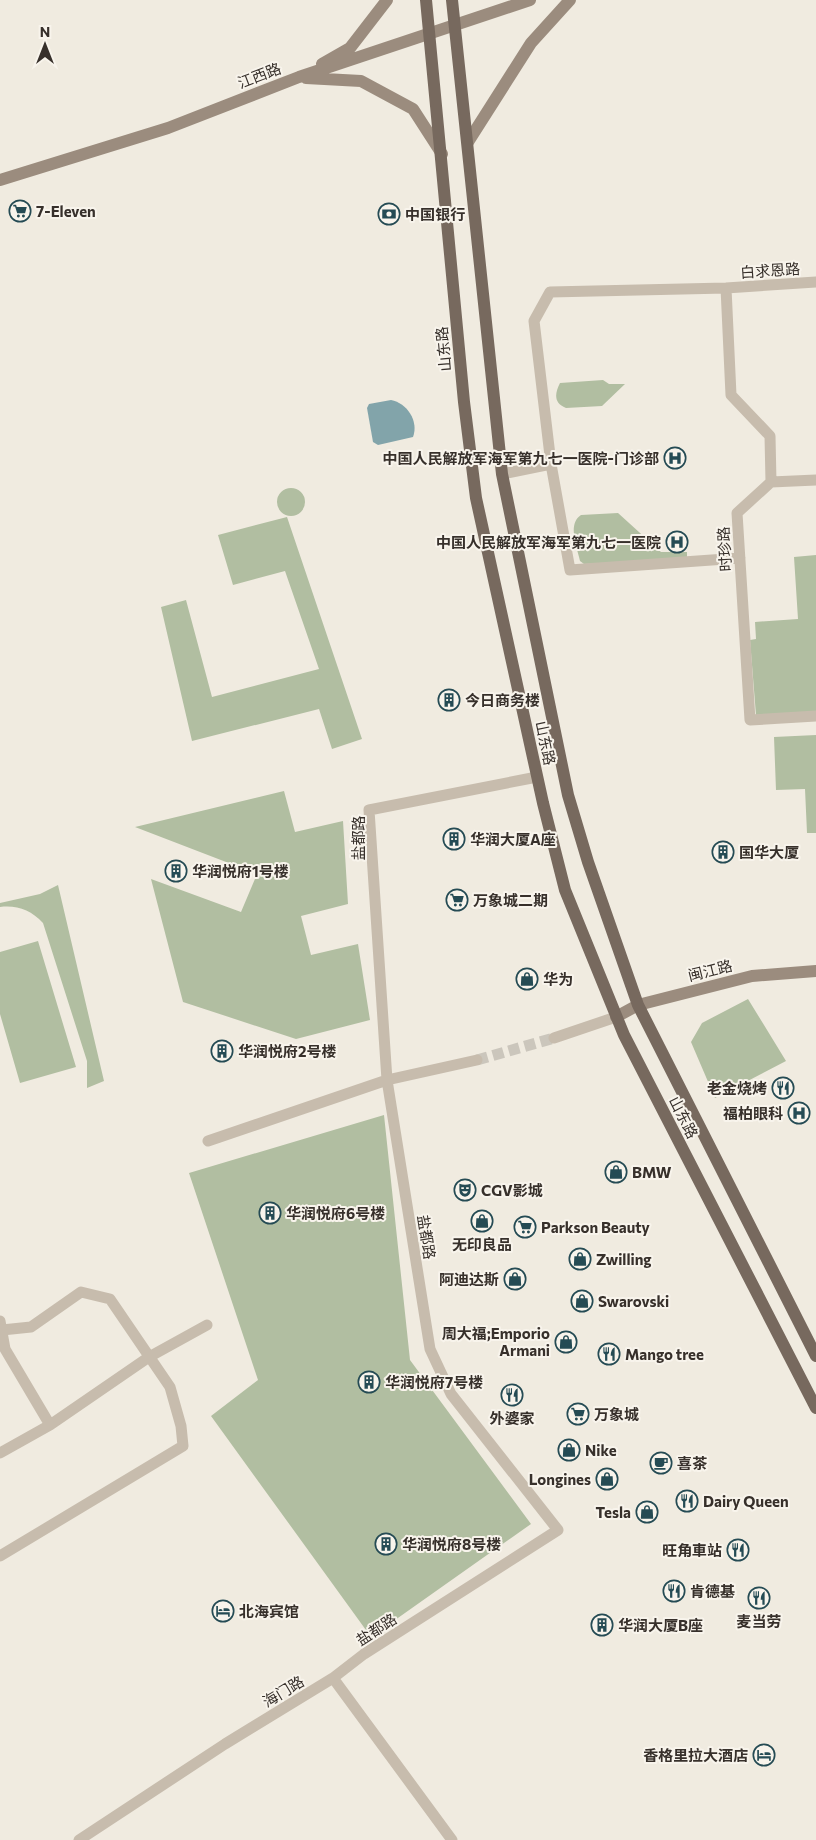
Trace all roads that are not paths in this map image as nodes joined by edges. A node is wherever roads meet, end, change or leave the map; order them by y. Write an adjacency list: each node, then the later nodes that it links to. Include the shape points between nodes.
1 (387, 0): 8 (main road, via 350,48)
2 (426, 0): 7 (main road, 山东路)
3 (452, 0): 6 (main road, 山东路)
4 (530, 0): 6 (main road, 江西路)
5 (570, 0): 9 (main road, via 531,43)
6 (454, 26): 7 (main road, 江西路); 9 (main road, 山东路)
7 (430, 34): 8 (main road, 江西路); 10 (main road, 山东路)
8 (299, 77): 10 (main road, via 361,81 413,109); 11 (main road, 江西路, via 168,128)
9 (468, 142): 15 (main road, 山东路)
10 (442, 154): 20 (main road, 山东路, via 476,498)
11 (0, 180)
12 (816, 282): 13 (street, 白求恩路)
13 (726, 288): 14 (street, 白求恩路, via 550,292 534,321); 17 (street, via 730,395 770,436)
14 (551, 464): 15 (street); 18 (street, via 570,570)
15 (502, 474): 22 (main road, 山东路, via 568,795)
16 (816, 480): 17 (street)
17 (771, 482): 18 (street, 时珍路, via 737,513)
18 (740, 558): 19 (street, 时珍路, via 750,720)
19 (816, 716)
20 (537, 777): 23 (main road, 山东路, via 565,890); 26 (street, 盐都路, via 369,810)
21 (816, 971): 22 (main road, 闽江路, via 752,976)
22 (638, 1005): 23 (main road, 闽江路); 30 (main road, 山东路)
23 (616, 1017): 24 (street); 32 (main road, 山东路)
24 (554, 1038)
25 (477, 1060): 26 (street)
26 (387, 1080): 27 (street); 36 (street, 盐都路, via 430,1349 451,1394 558,1530 364,1654)
27 (208, 1141)
28 (207, 1325): 31 (street)
29 (1, 1326): 31 (street, via 31,1327 81,1292 110,1299); 33 (street, via 5,1349)
30 (816, 1356)
31 (149, 1357): 33 (street); 35 (street, via 170,1387 183,1446)
32 (816, 1408)
33 (50, 1425): 34 (street)
34 (0, 1453)
35 (0, 1556)
36 (334, 1678): 37 (street, 海门路, via 225,1744); 38 (street)
37 (79, 1840)
38 (452, 1840)

